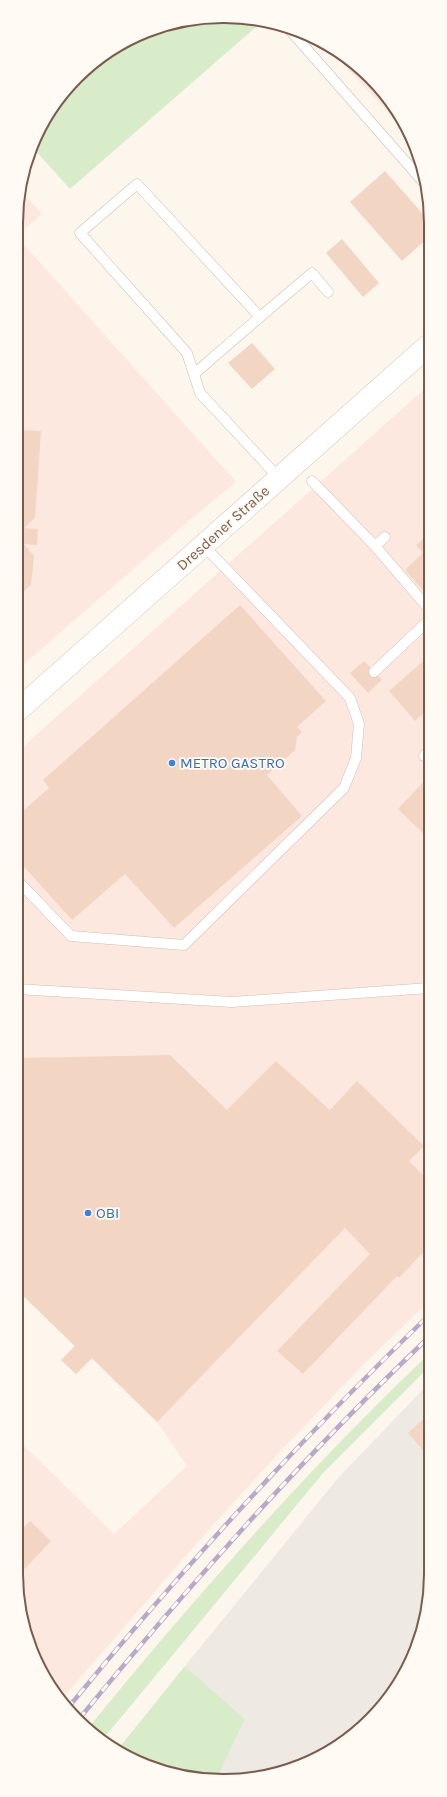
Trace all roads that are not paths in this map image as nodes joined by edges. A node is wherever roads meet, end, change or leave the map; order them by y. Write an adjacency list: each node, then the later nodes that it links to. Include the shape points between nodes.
1 (296, 37): 2 (lane)
2 (418, 176)
3 (328, 292): 4 (lane, via 312,273)
4 (260, 317): 6 (lane); 6 (lane, via 137,184 80,232 187,354)
5 (424, 349): 7 (main road, Dresdener Straße)
6 (194, 374): 7 (lane, via 200,393)
7 (279, 478): 10 (main road, Dresdener Straße)
8 (312, 481): 11 (lane)
9 (385, 537): 11 (lane)
10 (204, 546): 15 (main road, Dresdener Straße); 16 (lane, via 350,698 359,724 356,758 344,788 184,945 71,936)
11 (375, 546): 12 (lane)
12 (424, 603)
13 (424, 625): 14 (lane)
14 (374, 672)
15 (23, 706)
16 (23, 886)
17 (424, 988): 18 (lane, via 232,1002)
18 (23, 989)

